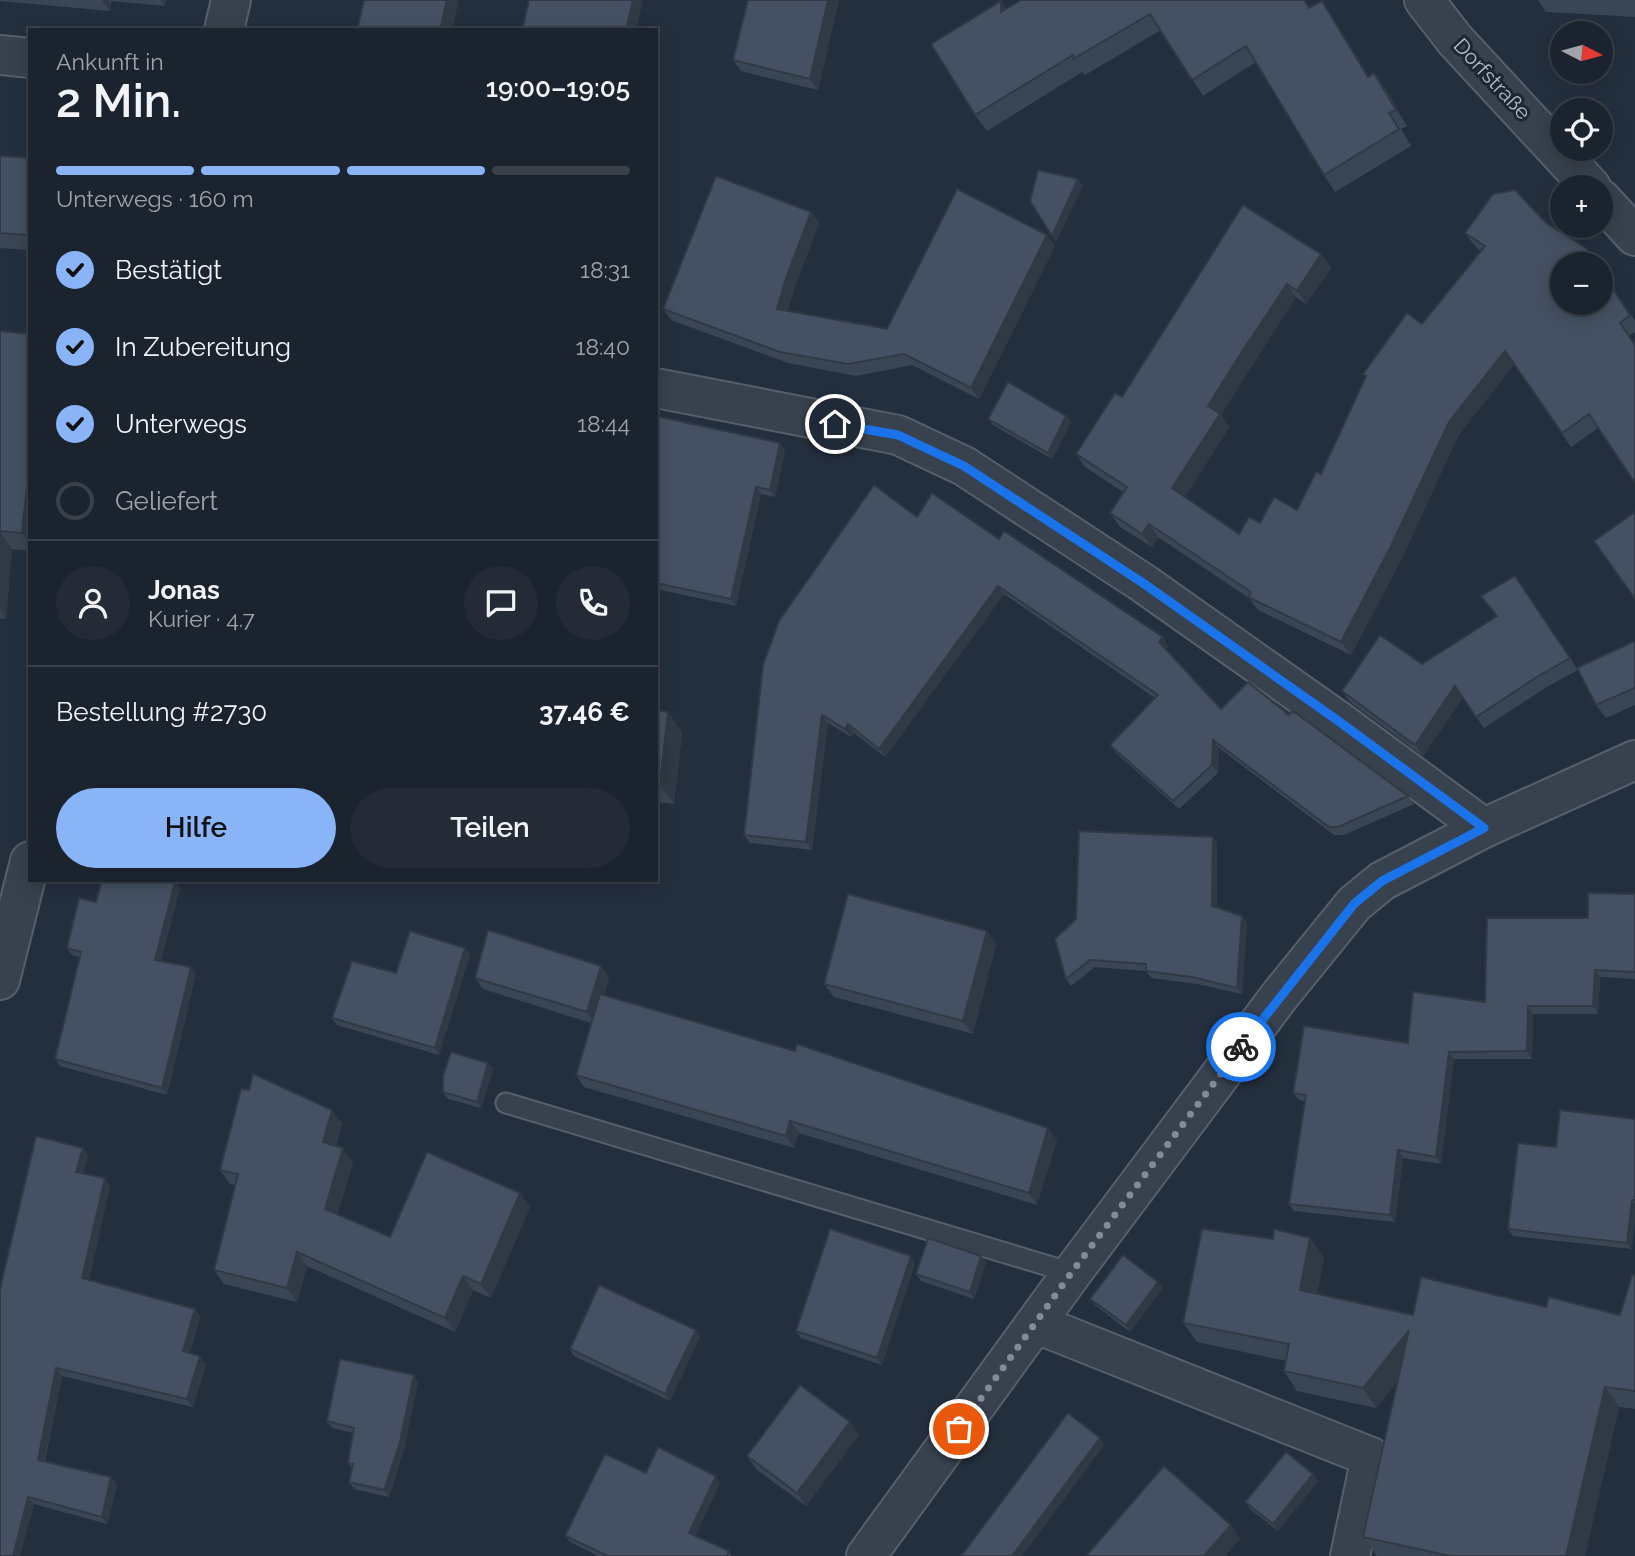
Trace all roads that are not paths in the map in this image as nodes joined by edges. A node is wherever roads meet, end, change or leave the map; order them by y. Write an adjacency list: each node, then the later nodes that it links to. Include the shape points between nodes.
1 (231, 0): 3 (street)
2 (1424, 0): 6 (street, Dorfstraße)
3 (224, 28)
4 (0, 55): 5 (street)
5 (28, 58)
6 (1580, 175)
7 (1613, 212): 8 (street)
8 (1635, 236)
9 (658, 388): 11 (street, via 898,435 964,466 1143,583)
10 (1635, 760): 11 (street)
11 (1484, 828): 15 (street, via 1382,881 1354,904 1281,993)
12 (28, 869): 13 (street)
13 (0, 980)
14 (506, 1103): 15 (lane)
15 (1072, 1272): 16 (street)
16 (1037, 1324): 17 (street); 18 (street, via 1371,1457)
17 (866, 1556)
18 (1350, 1556)

